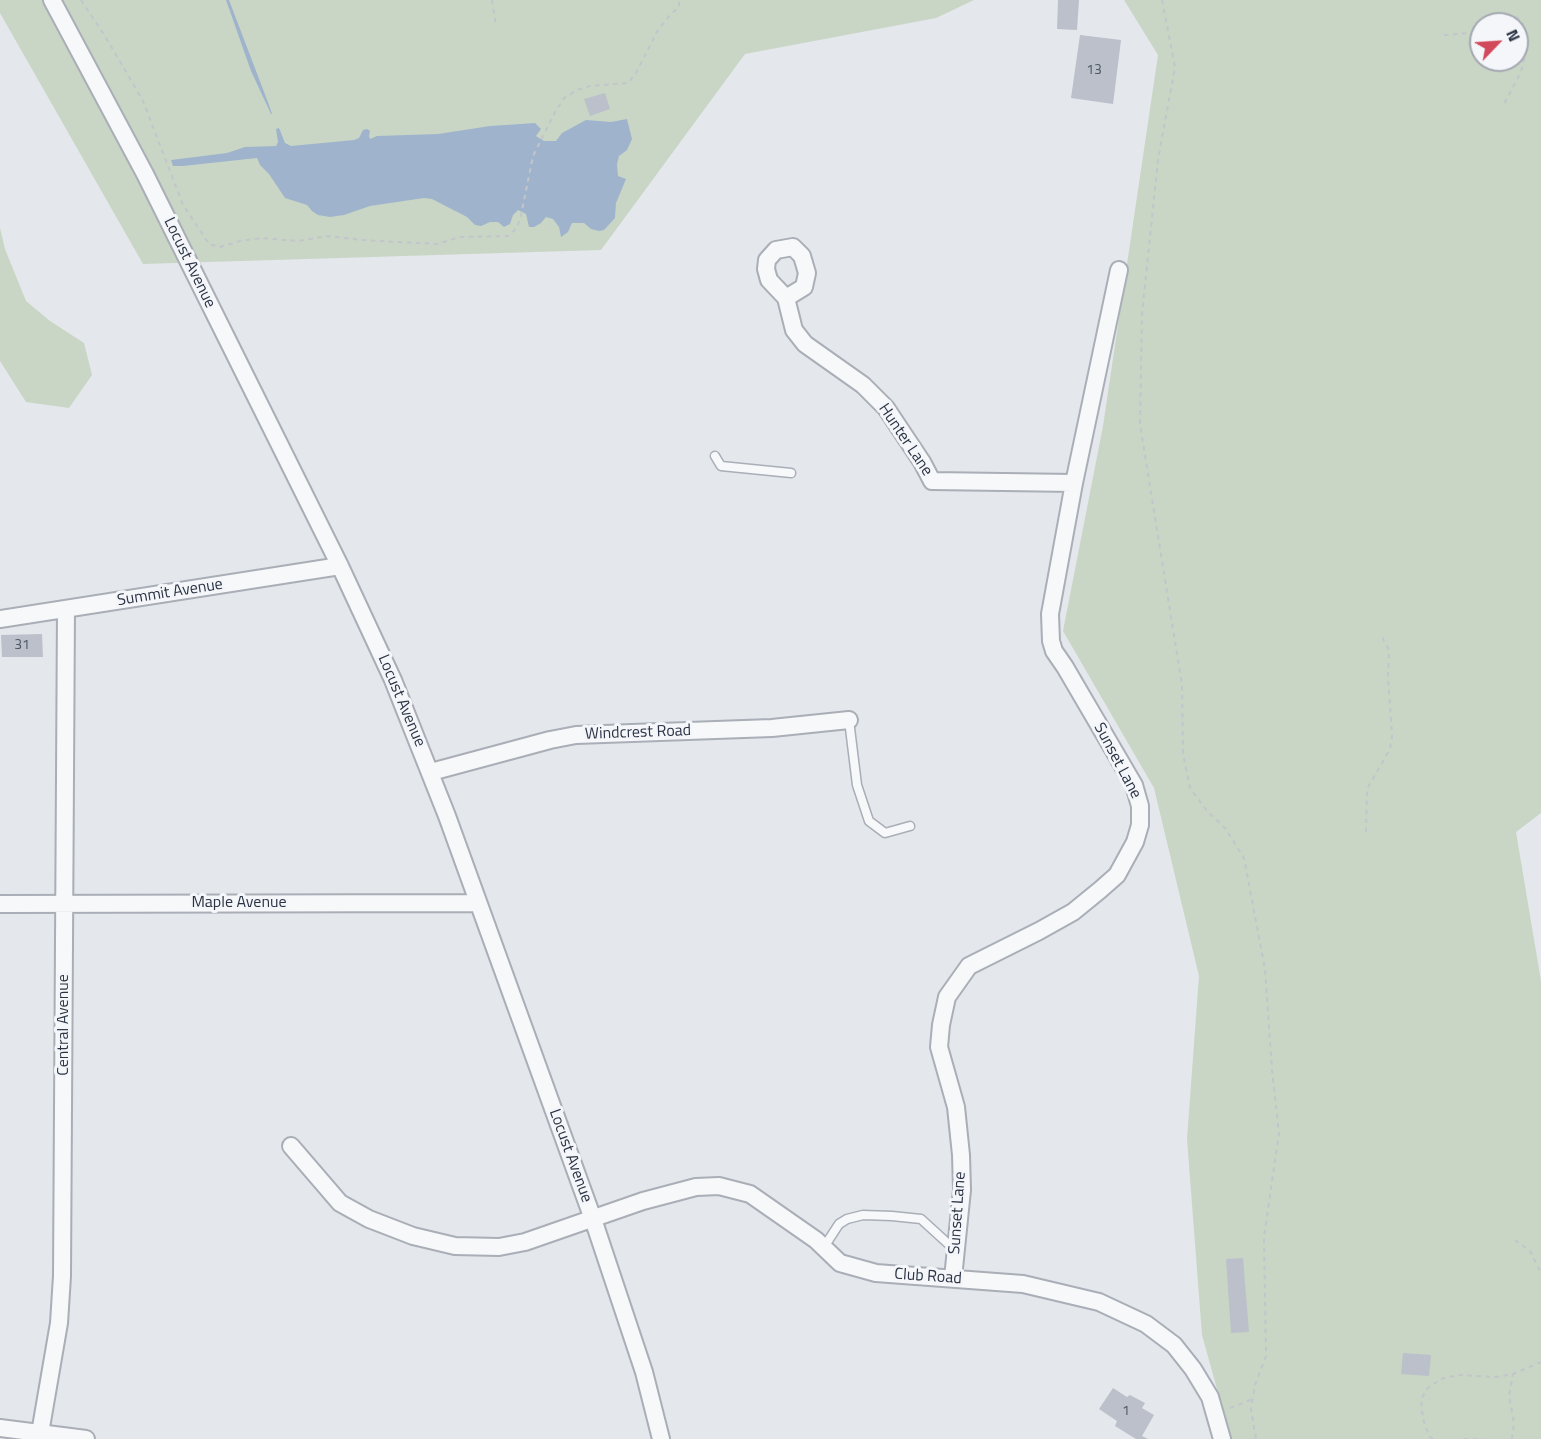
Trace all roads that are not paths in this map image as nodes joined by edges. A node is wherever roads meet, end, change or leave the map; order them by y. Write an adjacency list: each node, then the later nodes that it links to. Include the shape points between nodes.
1 (52, 0): 7 (street, Locust Avenue, via 145,174)
2 (1119, 270): 6 (street, Sunset Lane)
3 (786, 298): 6 (street, Hunter Lane, via 799,337 863,385 886,408 933,481)
4 (715, 456): 5 (lane, via 721,466)
5 (791, 473)
6 (1074, 483): 19 (street, Sunset Lane, via 1050,614 1051,641 1134,785 1140,825 1117,875 1073,912 969,966 947,997 939,1047 956,1107 962,1155)
7 (340, 566): 8 (street, Summit Avenue); 11 (street, Locust Avenue)
8 (66, 609): 9 (street, Summit Avenue); 15 (street, Central Avenue)
9 (0, 619)
10 (849, 720): 11 (street, Windcrest Road, via 772,728 576,735); 12 (lane, via 857,785 869,821 885,833)
11 (431, 772): 13 (street, Locust Avenue)
12 (910, 826)
13 (478, 903): 15 (street, Maple Avenue); 17 (street, Locust Avenue)
14 (0, 904): 15 (street, Maple Avenue)
15 (65, 904): 22 (street, Central Avenue, via 61,1299)
16 (291, 1146): 17 (street, Club Road, via 340,1203 413,1236 455,1246 499,1247)
17 (592, 1220): 18 (street, Club Road, via 643,1201 696,1187 719,1186 750,1194); 24 (street, Locust Avenue, via 644,1372)
18 (824, 1247): 19 (lane, via 839,1224 863,1215 921,1219); 20 (street, Club Road, via 840,1263 876,1273)
19 (956, 1250): 20 (street, Sunset Lane)
20 (953, 1278): 25 (street, Club Road, via 1023,1284 1099,1302 1146,1324 1174,1345 1193,1369 1210,1397)
21 (0, 1428): 22 (street)
22 (39, 1436): 23 (street)
23 (86, 1439)
24 (661, 1439)
25 (1222, 1439)

